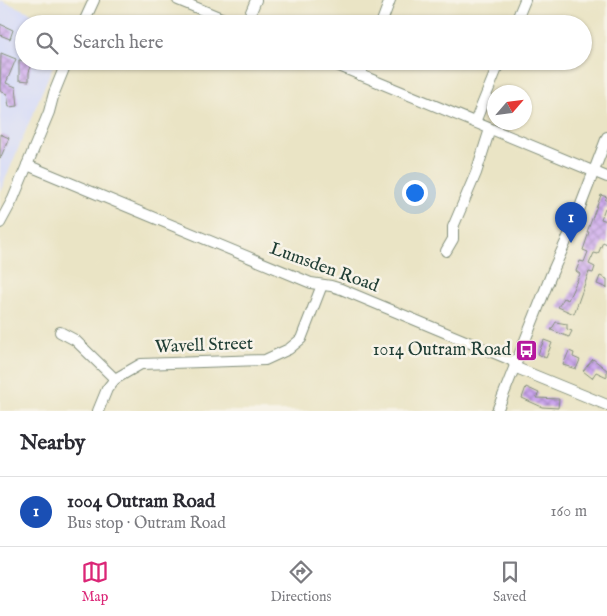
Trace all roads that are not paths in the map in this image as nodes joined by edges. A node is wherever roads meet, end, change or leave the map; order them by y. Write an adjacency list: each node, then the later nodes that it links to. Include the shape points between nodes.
1 (94, 0): 6 (street)
2 (178, 0): 7 (street)
3 (256, 0): 8 (street)
4 (390, 0): 9 (street)
5 (525, 0): 10 (street)
6 (87, 15)
7 (214, 15)
8 (250, 15)
9 (384, 15)
10 (519, 15)
11 (64, 70): 21 (street)
12 (348, 70): 15 (street)
13 (362, 70): 15 (street)
14 (496, 70): 16 (street)
15 (360, 75): 16 (street)
16 (475, 122): 17 (street)
17 (487, 128)
18 (490, 130): 25 (street, via 453,227 453,239)
19 (492, 130): 22 (street)
20 (607, 137): 22 (street)
21 (27, 165): 24 (street); 26 (street, Lumsden Road)
22 (593, 171): 23 (street); 28 (street)
23 (607, 177)
24 (0, 223)
25 (446, 251)
26 (322, 285): 28 (street, Lumsden Road, via 341,289 511,360); 29 (street, Wavell Street, via 300,339 281,353 265,360 141,364)
27 (60, 332): 29 (street, via 75,340)
28 (515, 365): 30 (street, Lumsden Road); 32 (street)
29 (115, 379): 31 (street, Wavell Street, via 107,388)
30 (607, 405)
31 (98, 411)
32 (497, 411)

